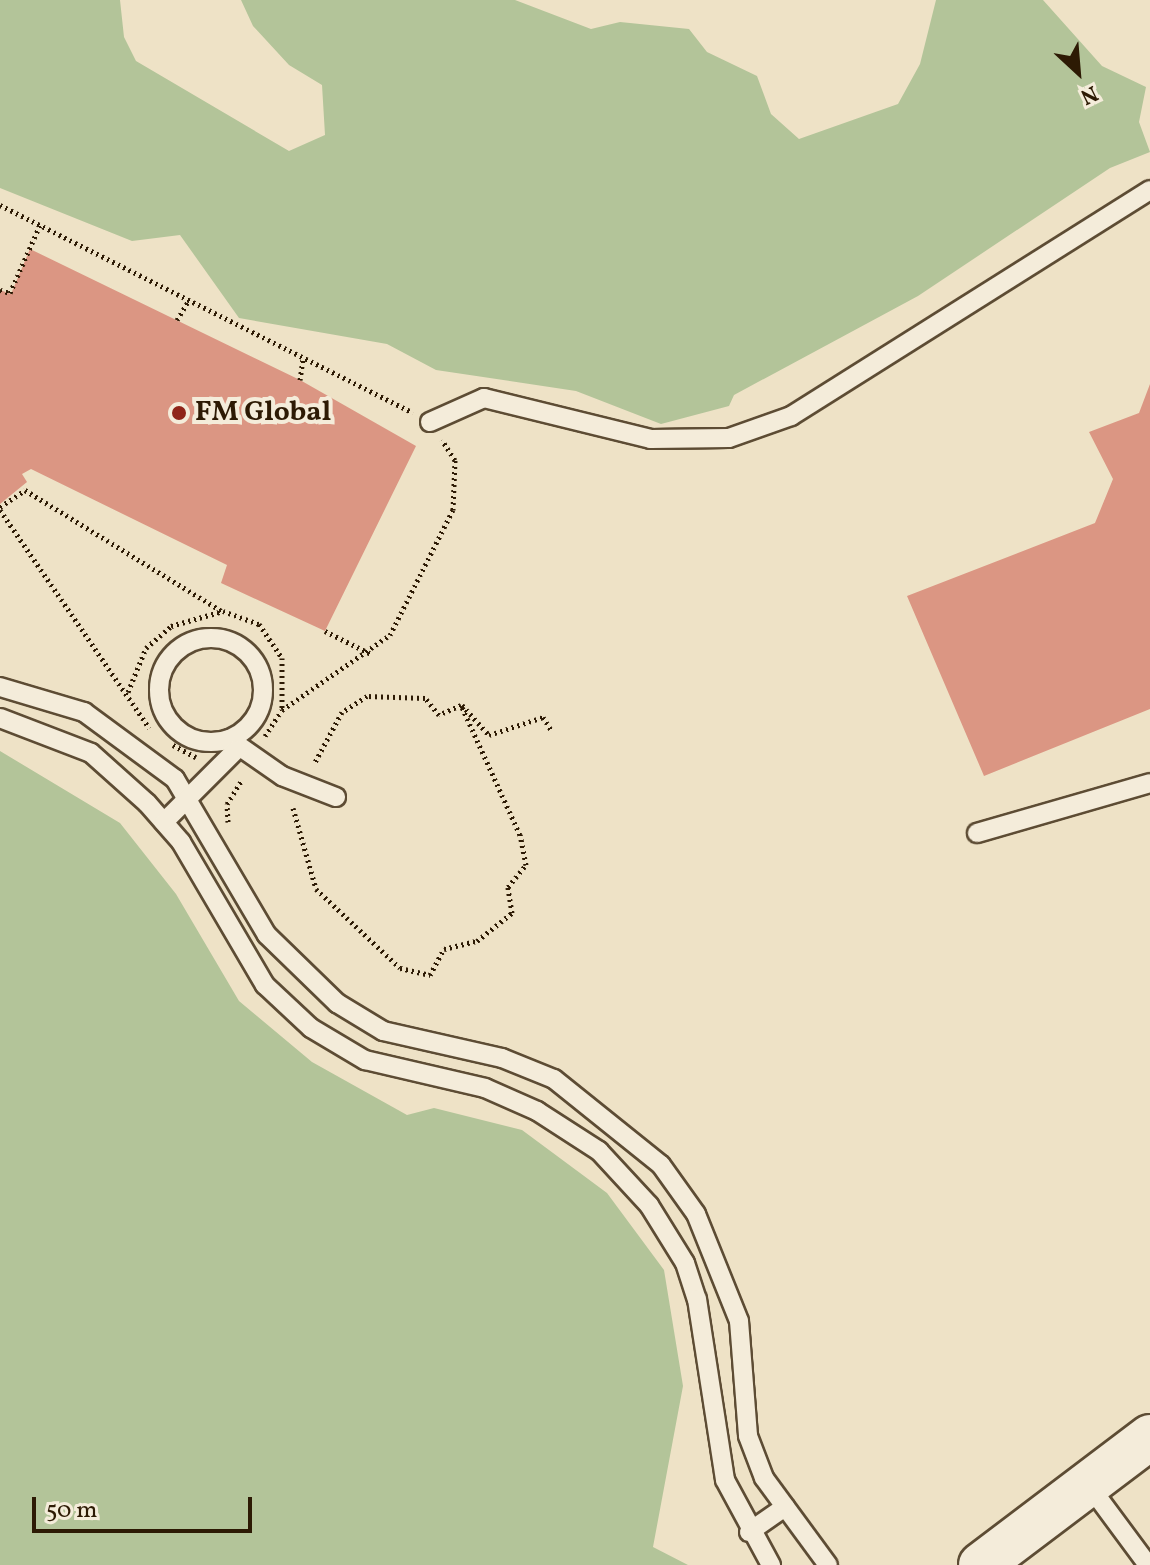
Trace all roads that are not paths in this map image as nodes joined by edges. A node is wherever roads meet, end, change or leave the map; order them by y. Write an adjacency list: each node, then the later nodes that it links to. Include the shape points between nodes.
1 (1150, 190): 2 (lane, via 791,416 729,438 651,439 484,398)
2 (430, 422)
3 (0, 687): 8 (lane, via 84,712 175,779)
4 (0, 718): 9 (lane, via 91,753)
5 (239, 749): 5 (lane, via 256,718 261,676 235,643 200,638 161,670 160,704 167,720 194,740); 7 (lane); 8 (lane)
6 (1150, 783): 10 (lane)
7 (336, 797)
8 (189, 800): 9 (lane); 13 (lane, via 267,935 337,1003 383,1031 502,1058 554,1079 661,1165 719,1263 739,1321 748,1436)
9 (164, 822): 14 (lane, via 265,985 311,1028 365,1060 485,1088 537,1111 599,1151 649,1205 685,1263 697,1299 725,1480)
10 (977, 833)
11 (1150, 1437): 12 (main road)
12 (1088, 1484): 17 (main road); 18 (lane)
13 (785, 1507): 14 (lane); 16 (lane)
14 (749, 1532): 15 (lane)
15 (771, 1565)
16 (828, 1565)
17 (981, 1565)
18 (1148, 1565)

